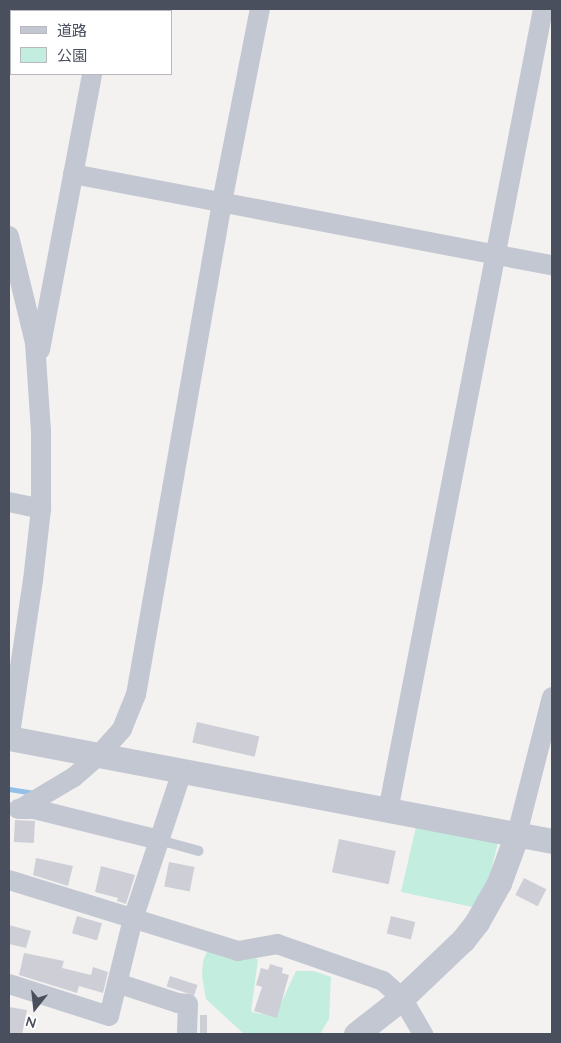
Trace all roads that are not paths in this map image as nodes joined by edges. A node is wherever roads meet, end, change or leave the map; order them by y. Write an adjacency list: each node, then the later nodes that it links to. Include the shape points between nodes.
1 (260, 9): 5 (street)
2 (543, 9): 7 (street)
3 (92, 75): 4 (street)
4 (73, 174): 5 (street); 9 (street)
5 (222, 202): 7 (street); 14 (street, via 136,695 122,729)
6 (9, 236): 9 (street, via 35,343)
7 (495, 252): 8 (street); 17 (street)
8 (552, 265)
9 (36, 367): 11 (street, via 41,430)
10 (9, 502): 11 (street)
11 (41, 509): 13 (street)
12 (552, 697): 18 (street)
13 (9, 739): 14 (street)
14 (98, 756): 15 (street); 16 (street, via 74,777)
15 (182, 772): 17 (street); 19 (street)
16 (14, 808): 19 (street, via 34,809)
17 (388, 810): 18 (street)
18 (517, 834): 20 (street); 26 (street, via 499,883 477,922 463,940)
19 (159, 840): 21 (lane); 23 (street)
20 (552, 841)
21 (199, 851)
22 (9, 880): 23 (street)
23 (133, 920): 24 (street); 26 (street, via 238,951 277,944 383,982)
24 (117, 983): 25 (street, via 109,1016); 27 (street, via 188,1004)
25 (9, 984)
26 (402, 998): 28 (street); 29 (street)
27 (187, 1034)
28 (356, 1034)
29 (423, 1034)

